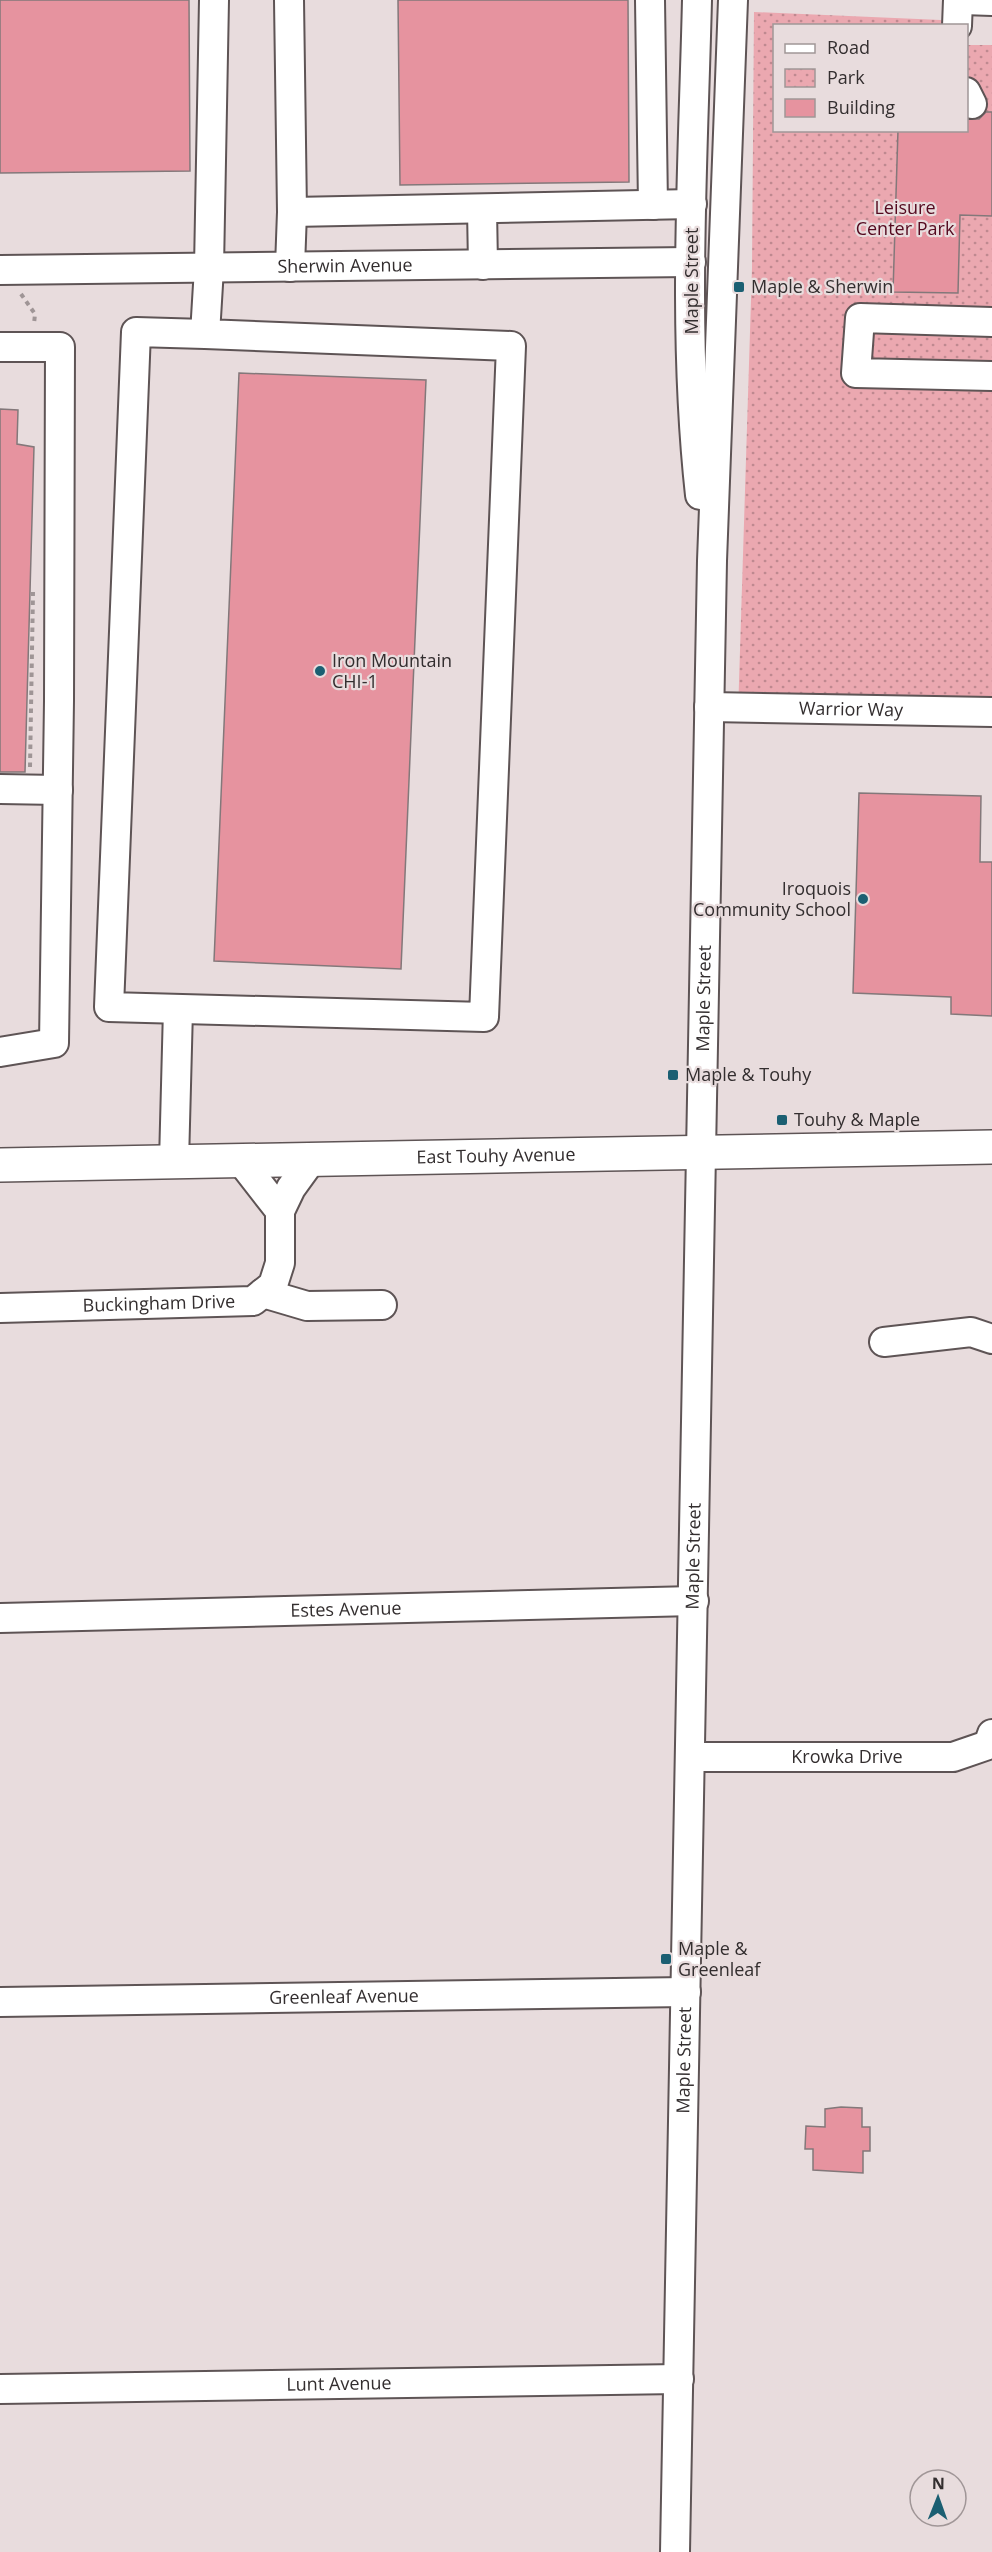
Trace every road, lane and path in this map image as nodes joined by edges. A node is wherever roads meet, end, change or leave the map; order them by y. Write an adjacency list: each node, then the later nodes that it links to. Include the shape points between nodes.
1 (214, 0): 17 (street)
2 (289, 0): 13 (street)
3 (650, 0): 11 (street)
4 (697, 0): 10 (street, Maple Street)
5 (733, 0): 24 (street, Maple Street)
6 (958, 0): 9 (street)
7 (963, 0): 8 (street)
8 (992, 1)
9 (957, 24)
10 (692, 204): 11 (street); 14 (street, Maple Street)
11 (654, 205): 12 (street)
12 (482, 209): 13 (street); 15 (street)
13 (292, 212): 16 (street)
14 (691, 262): 15 (street, Sherwin Avenue); 24 (street, Maple Street, via 694,435)
15 (483, 265): 16 (street, Sherwin Avenue)
16 (290, 267): 17 (street, Sherwin Avenue)
17 (209, 268): 18 (street, Sherwin Avenue); 21 (street)
18 (7, 278): 20 (path, via 35,314)
19 (992, 322): 23 (street, via 860,318 856,373)
20 (34, 331)
21 (205, 334): 31 (street, via 136,332 109,1007); 31 (street, via 511,346 484,1017)
22 (0, 347): 30 (street, via 60,347)
23 (992, 376)
24 (712, 561): 26 (street, Maple Street)
25 (33, 591): 28 (path)
26 (710, 707): 27 (street, Warrior Way); 34 (street, Maple Street)
27 (992, 712)
28 (30, 768)
29 (0, 789): 30 (street)
30 (58, 790): 32 (street, via 54,1044)
31 (178, 1009): 37 (street)
32 (0, 1052)
33 (992, 1146): 34 (main road, East Touhy Avenue)
34 (702, 1150): 35 (main road, East Touhy Avenue); 45 (street, Maple Street)
35 (312, 1159): 36 (main road, East Touhy Avenue); 39 (street)
36 (241, 1161): 37 (main road, East Touhy Avenue); 39 (street)
37 (174, 1162): 38 (main road, East Touhy Avenue)
38 (0, 1165)
39 (280, 1211): 40 (street, via 280,1263 273,1285)
40 (263, 1293): 41 (street, via 307,1306); 42 (street, Buckingham Drive, via 253,1300)
41 (382, 1305)
42 (0, 1308)
43 (992, 1339): 44 (street, via 971,1332)
44 (884, 1342)
45 (694, 1601): 46 (street, Estes Avenue); 48 (street, Maple Street)
46 (0, 1618)
47 (992, 1734): 48 (street, Krowka Drive, via 988,1746 953,1757)
48 (691, 1757): 49 (street, Maple Street)
49 (686, 1992): 50 (street, Greenleaf Avenue); 51 (street, Maple Street)
50 (0, 2002)
51 (679, 2379): 52 (street, Lunt Avenue); 53 (street, Maple Street)
52 (0, 2389)
53 (675, 2552)

